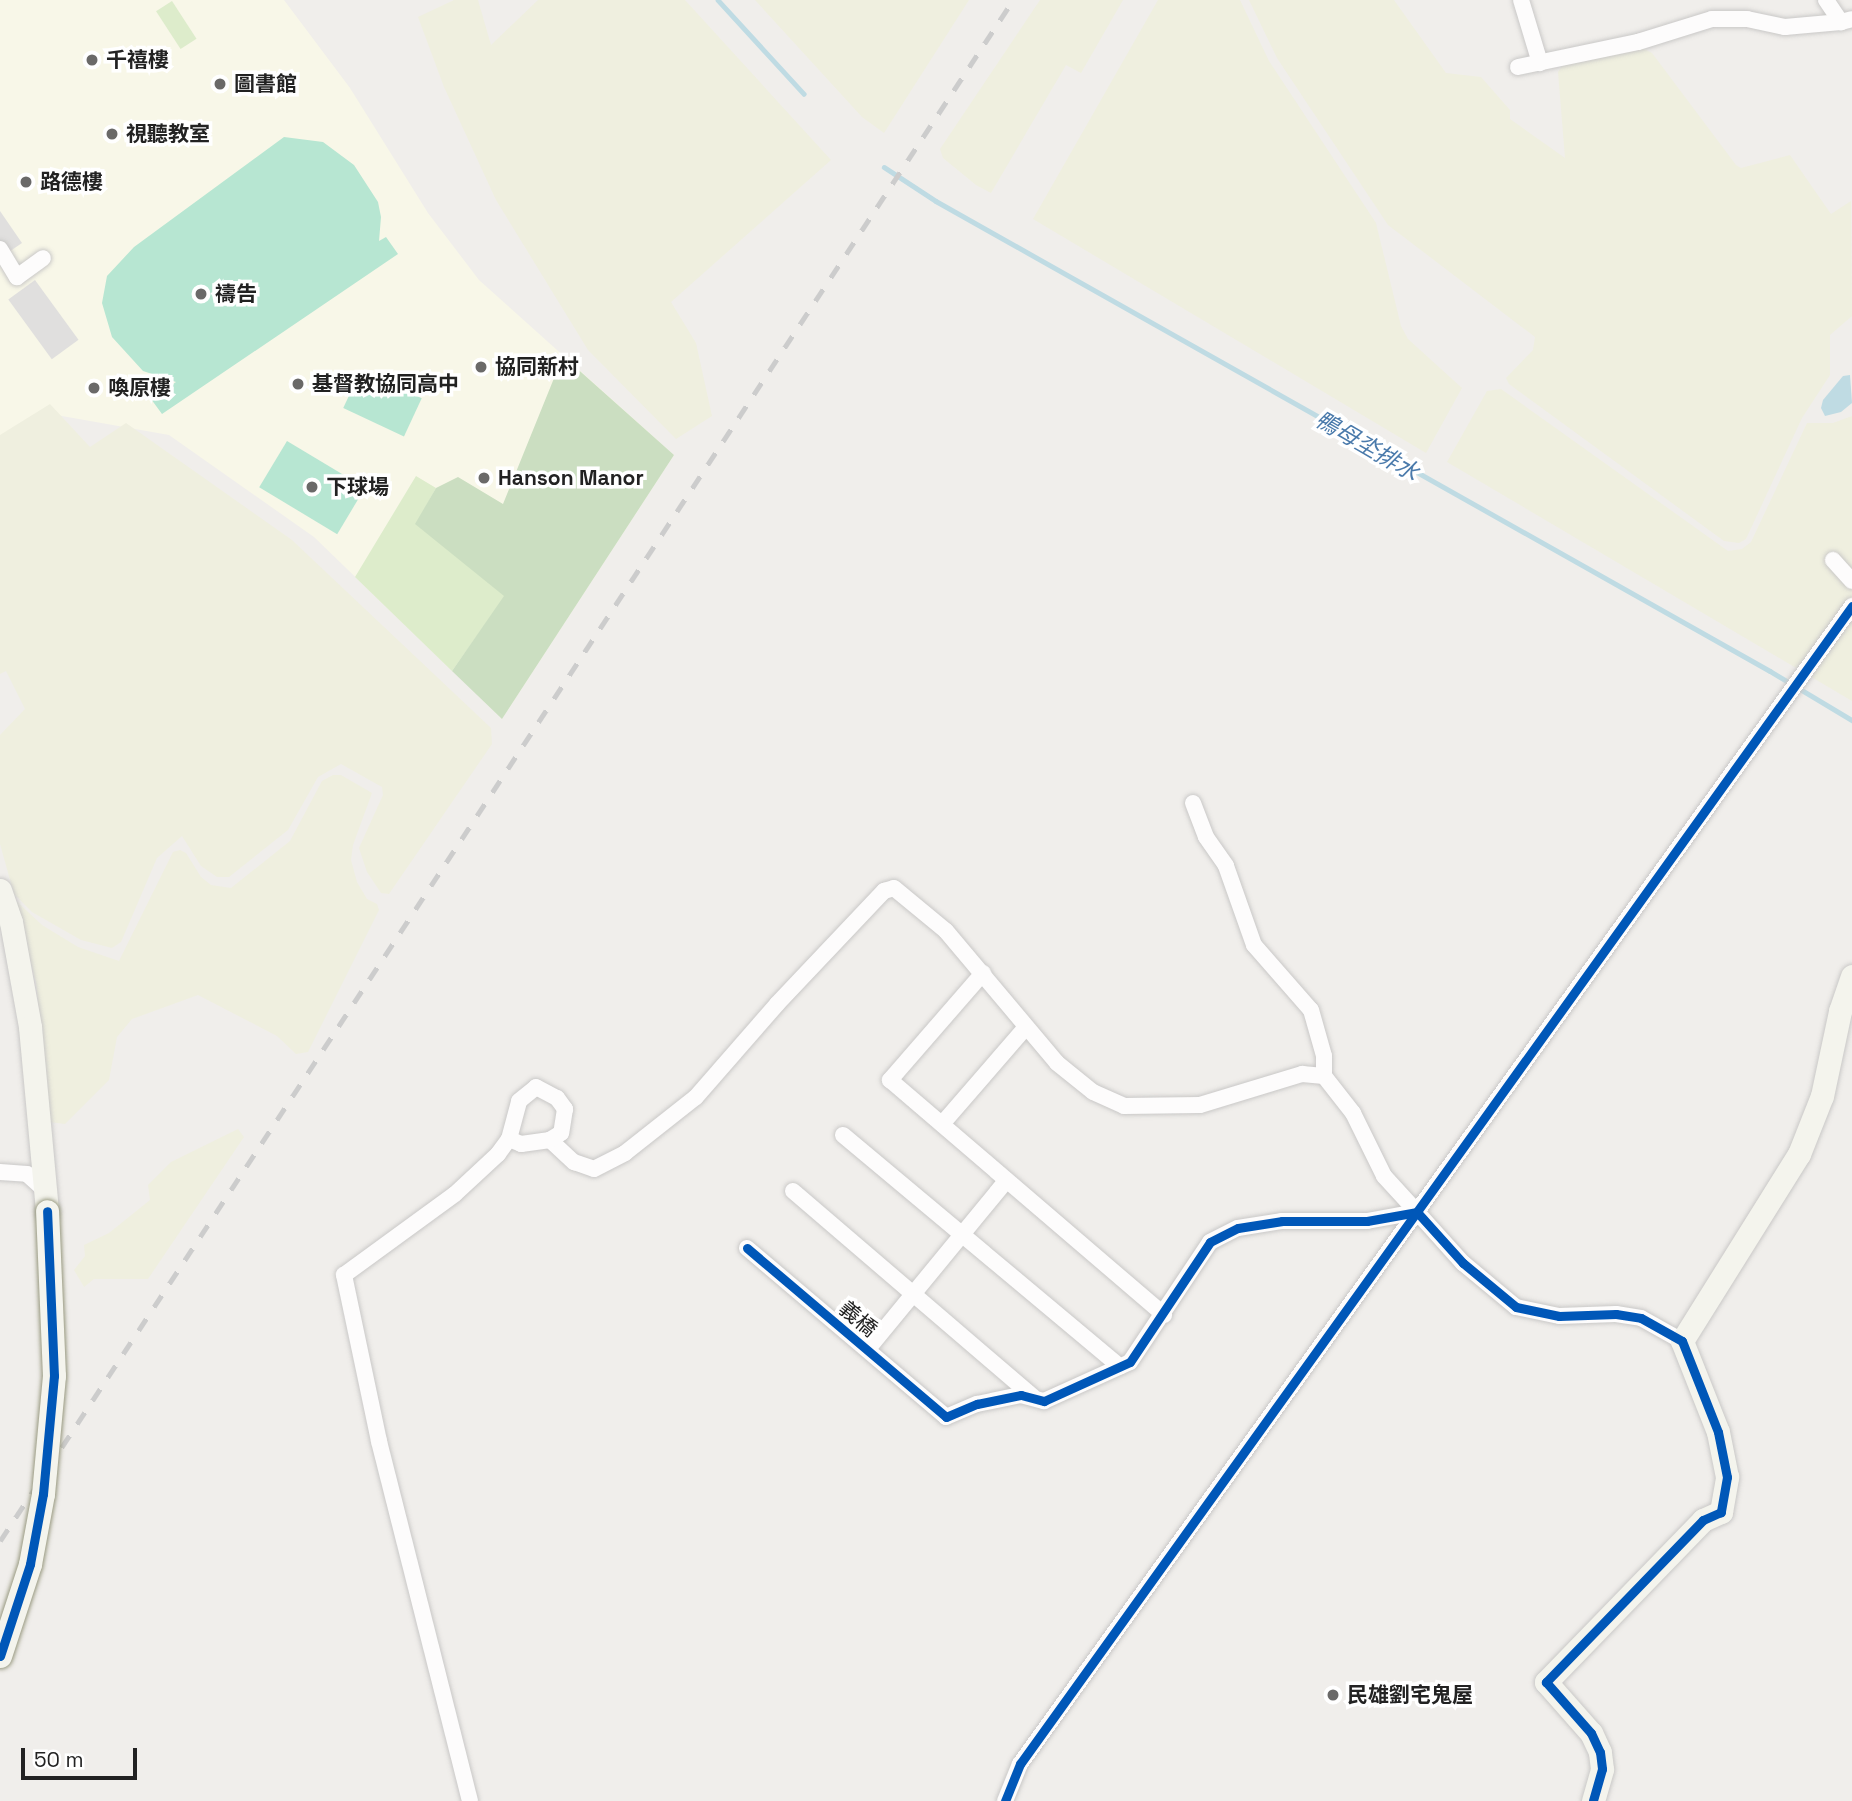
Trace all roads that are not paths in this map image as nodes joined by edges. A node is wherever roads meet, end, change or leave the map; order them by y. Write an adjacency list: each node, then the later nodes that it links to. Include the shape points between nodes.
1 (1521, 0): 4 (street)
2 (1826, 0): 3 (street)
3 (1846, 20): 4 (street, via 1785,27 1747,19 1712,19 1638,42)
4 (1540, 63): 5 (street)
5 (1518, 67)
6 (0, 249): 7 (street, via 16,277)
7 (43, 258)
8 (1833, 560): 9 (street)
9 (1852, 581)
10 (1852, 606): 25 (street)
11 (1192, 803): 16 (street, via 1206,838 1226,866 1254,945 1311,1010 1324,1056)
12 (0, 890): 24 (street, via 11,922 30,1027)
13 (983, 973): 15 (street); 17 (street, via 890,1080); 20 (street, via 908,897 894,888 884,891 696,1097 625,1153 594,1169 574,1162)
14 (1852, 976): 30 (street, via 1822,1096 1798,1154)
15 (1026, 1027): 16 (street, via 1057,1063 1093,1092 1124,1106 1200,1105 1302,1074); 17 (street)
16 (1324, 1076): 25 (street, via 1353,1113 1384,1176)
17 (942, 1124): 22 (street)
18 (843, 1135): 26 (street)
19 (509, 1139): 20 (street, via 521,1144); 20 (street, via 519,1101 536,1087 557,1098 565,1109 561,1133); 35 (street, via 454,1194 344,1275 379,1441)
20 (550, 1140)
21 (0, 1172): 24 (street, via 27,1174)
22 (1006, 1181): 26 (street); 29 (street)
23 (793, 1191): 28 (street)
24 (46, 1201): 34 (street, bridge, via 54,1376 43,1494 30,1564)
25 (1416, 1212): 29 (street, via 1367,1221 1282,1221 1238,1228 1210,1242); 30 (street, via 1463,1263 1516,1307 1559,1316 1642,1318); 36 (street, via 1020,1764)
26 (961, 1236): 28 (street); 32 (street)
27 (747, 1248): 31 (street, 義橋)
28 (914, 1293): 31 (street); 33 (street)
29 (1164, 1315): 32 (street, via 1130,1362)
30 (1682, 1341): 37 (street, via 1718,1432 1727,1477 1721,1512 1703,1520 1546,1682 1591,1733 1600,1752 1602,1769)
31 (868, 1349): 33 (street, 義橋, via 946,1417 978,1404 1021,1395)
32 (1120, 1367): 33 (street, via 1044,1401)
33 (1034, 1398)
34 (0, 1656)
35 (470, 1801)
36 (1005, 1801)
37 (1593, 1801)

